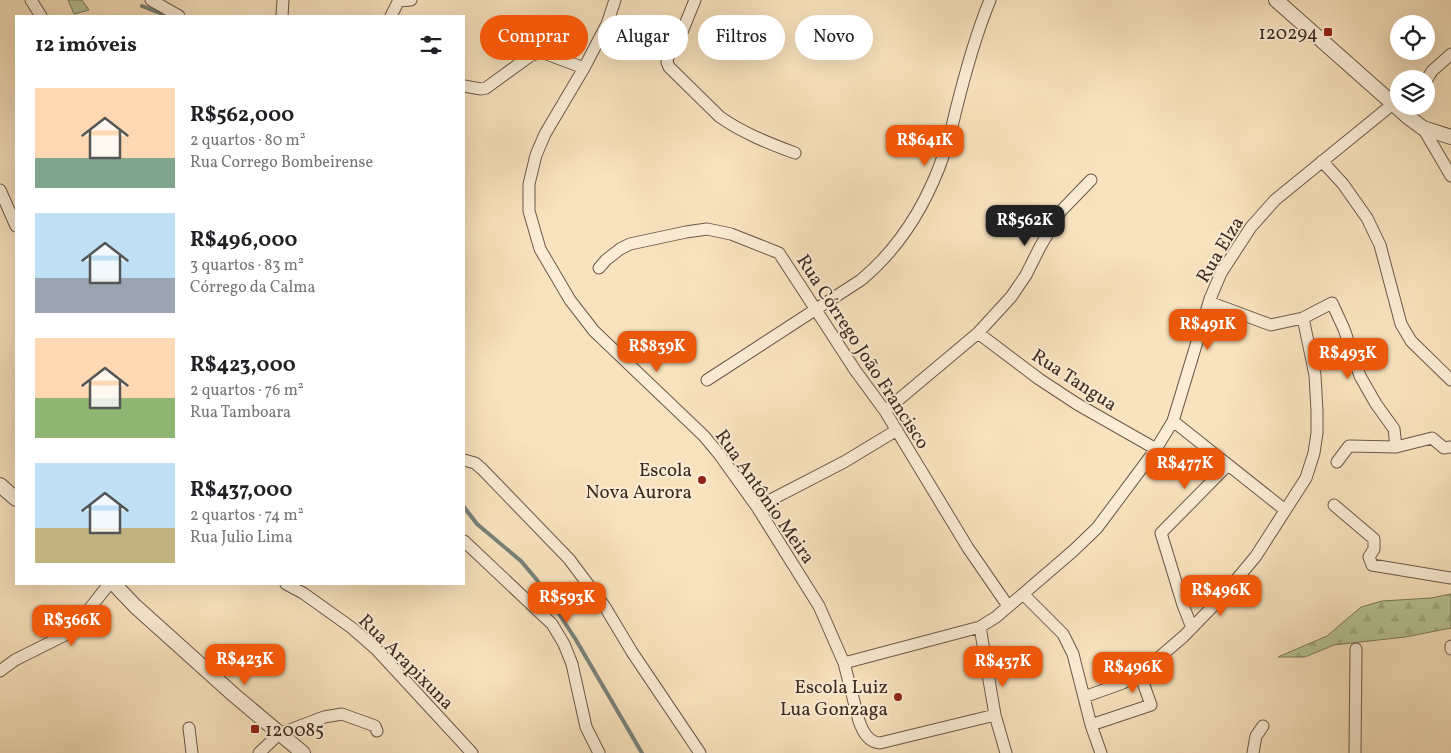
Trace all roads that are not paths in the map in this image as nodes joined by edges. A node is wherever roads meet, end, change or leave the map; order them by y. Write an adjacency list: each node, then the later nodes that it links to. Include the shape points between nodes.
1 (31, 0): 10 (street)
2 (151, 0): 11 (street)
3 (283, 0): 12 (street)
4 (399, 0): 5 (street); 13 (street)
5 (411, 0)
6 (615, 0): 15 (street, Rua Antônio Meira, via 607,24)
7 (695, 0): 23 (street, via 678,42 668,57 669,67 730,124)
8 (990, 0): 31 (street, via 973,47 945,153 914,219 881,264)
9 (1276, 0): 18 (street)
10 (40, 15)
11 (177, 15)
12 (282, 15)
13 (392, 15)
14 (1451, 54): 16 (street)
15 (584, 68): 17 (street, via 538,53 486,88); 48 (street, Rua Antônio Meira, via 545,134 529,184 529,211 540,249 570,300 594,331 704,436)
16 (1433, 70)
17 (465, 86)
18 (1390, 100)
19 (1390, 106): 24 (street, Rua Elza)
20 (1413, 115): 21 (street)
21 (1423, 128): 22 (street); 25 (street)
22 (1451, 137)
23 (795, 153)
24 (1322, 161): 30 (street, Rua Elza, via 1250,226 1221,273); 35 (street, via 1343,184 1377,238 1400,324 1411,341)
25 (1451, 176)
26 (1091, 180): 33 (street, via 1061,211 1026,275)
27 (0, 190): 28 (street)
28 (15, 224)
29 (599, 268): 31 (street, Rua Córrego João Francisco, via 630,244 707,229 722,231 779,253)
30 (1209, 302): 32 (street, via 1270,325); 37 (street, Rua Elza)
31 (814, 310): 34 (street); 36 (street, Rua Córrego João Francisco)
32 (1303, 318): 39 (street, via 1332,303 1360,376 1394,429); 49 (street, via 1315,375 1317,433 1306,478)
33 (978, 333): 36 (street); 41 (street, Rua Tangua, via 1071,400)
34 (707, 380)
35 (1451, 380)
36 (885, 411): 38 (street, Rua Córrego João Francisco)
37 (1173, 421): 41 (street, Rua Elza); 44 (street)
38 (896, 430): 48 (street, via 844,462); 56 (street, Rua Córrego João Francisco, via 968,548)
39 (1396, 447): 40 (street, via 1432,438 1444,448); 43 (street, via 1349,446)
40 (1451, 447)
41 (1156, 449): 55 (street, Rua Elza, via 1097,528)
42 (465, 460): 75 (street, via 482,469 569,559 605,607)
43 (1336, 462)
44 (1228, 465): 49 (street); 58 (street, via 1162,533)
45 (0, 485): 46 (street)
46 (15, 498)
47 (1334, 505): 51 (street, via 1374,540 1374,549 1369,557 1372,565)
48 (757, 507): 60 (street, Rua Antônio Meira, via 819,606)
49 (1285, 510): 58 (street, via 1256,556)
50 (465, 543): 74 (street, via 552,624 572,664 586,727)
51 (1451, 578)
52 (108, 585): 61 (street, via 67,634)
53 (115, 585): 69 (street)
54 (288, 585): 73 (street, Rua Arapixuna, via 352,628 376,649)
55 (1023, 594): 56 (street, Rua Elza); 63 (street, via 1063,634 1073,654)
56 (1008, 606): 57 (street, Rua Elza)
57 (980, 627): 60 (street, Rua Elza); 64 (street)
58 (1192, 628): 62 (street)
59 (1356, 649): 79 (street)
60 (844, 663): 64 (street, Rua Antônio Meira, via 862,729 873,742)
61 (0, 671)
62 (1140, 674): 63 (street); 65 (street, via 1151,705)
63 (1084, 697): 65 (street)
64 (995, 715): 76 (street)
65 (1091, 725): 77 (street)
66 (1262, 726): 78 (street)
67 (188, 728): 70 (street)
68 (377, 731): 69 (street, via 375,726 342,714 308,721)
69 (279, 734): 71 (street); 72 (street)
70 (192, 753)
71 (259, 753)
72 (303, 753)
73 (472, 753)
74 (599, 753)
75 (700, 753)
76 (1006, 753)
77 (1101, 753)
78 (1252, 753)
79 (1355, 753)

